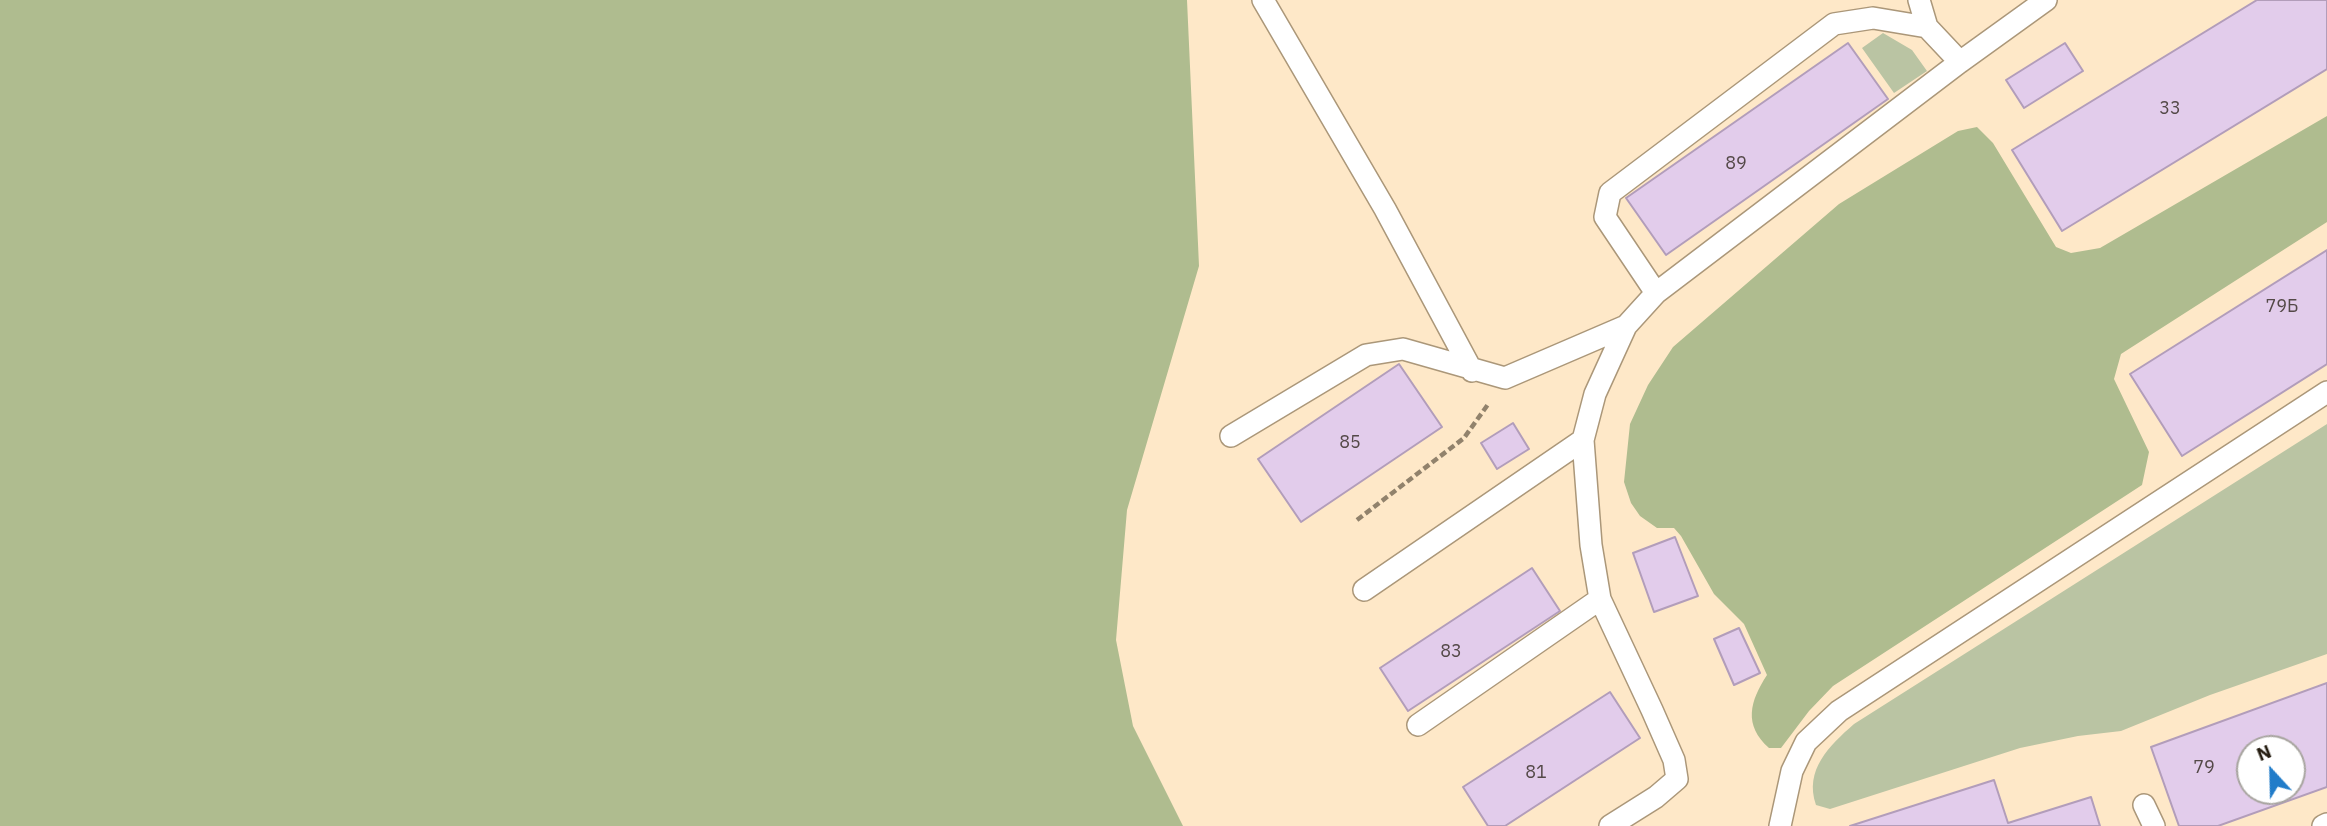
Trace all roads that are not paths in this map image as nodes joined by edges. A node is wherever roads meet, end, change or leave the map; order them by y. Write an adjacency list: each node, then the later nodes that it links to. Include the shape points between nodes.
1 (1263, 0): 8 (lane, via 1385,209)
2 (1919, 0): 4 (lane)
3 (2046, 0): 5 (lane)
4 (1927, 27): 5 (lane); 6 (lane, via 1873,18 1834,24 1610,193 1605,217)
5 (1960, 62): 6 (lane)
6 (1656, 293): 7 (lane)
7 (1626, 326): 8 (lane, via 1505,379); 11 (lane, via 1595,394)
8 (1472, 371): 10 (lane, via 1403,349 1366,355)
9 (2327, 392): 17 (lane, via 1839,710 1806,742 1792,771)
10 (1231, 436)
11 (1583, 440): 12 (lane); 13 (lane)
12 (1364, 590)
13 (1600, 599): 14 (lane); 16 (lane, via 1653,710 1677,779)
14 (1418, 725)
15 (2144, 805): 18 (lane)
16 (1610, 826)
17 (1780, 826)
18 (2154, 826)

